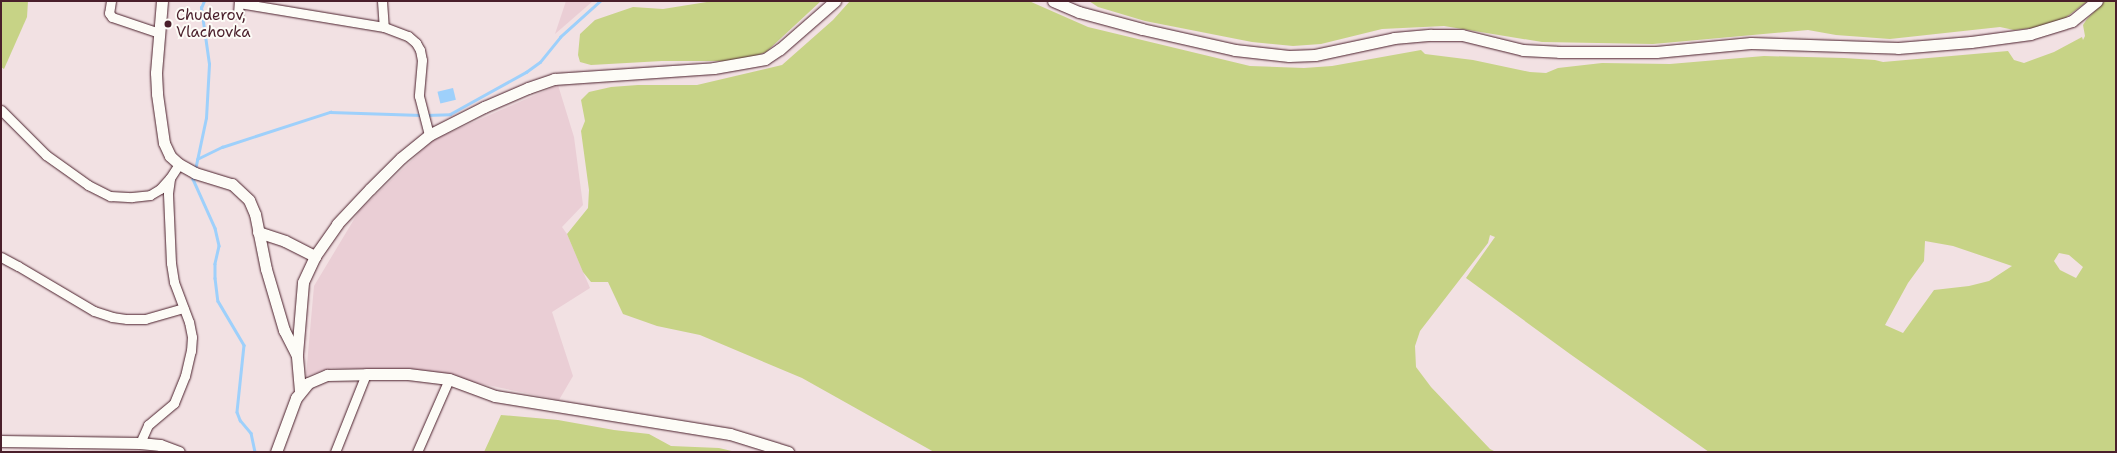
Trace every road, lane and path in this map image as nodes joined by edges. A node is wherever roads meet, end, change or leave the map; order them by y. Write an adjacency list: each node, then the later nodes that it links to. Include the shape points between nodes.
1 (111, 1): 10 (street, via 109,13 112,17)
2 (162, 1): 10 (street)
3 (382, 1): 9 (street)
4 (835, 1): 12 (street, via 765,59 714,68 554,79 491,104)
5 (1052, 1): 6 (street, via 1079,12 1150,31 1236,50 1289,56 1315,55 1394,38 1431,35 1462,35 1523,50 1560,52 1656,52 1751,43 1898,48 2030,34 2072,21)
6 (2097, 1)
7 (239, 2): 8 (street); 9 (street)
8 (238, 14)
9 (384, 28): 12 (street, via 408,36 420,50 422,60 419,96)
10 (159, 33): 13 (street, via 157,94 164,142 170,156)
11 (1, 110): 14 (street, via 46,155 88,185 110,196 150,195)
12 (429, 135): 16 (street, via 401,158 337,224)
13 (179, 164): 14 (street); 15 (street, via 192,172 232,184 241,191 249,200 255,214)
14 (170, 178): 18 (street, via 168,193 171,263)
15 (258, 232): 16 (street, via 285,241); 19 (street, via 284,330)
16 (315, 256): 19 (street, via 303,282)
17 (1, 258): 18 (street, via 94,311 112,317 127,320 145,319)
18 (182, 308): 24 (street, via 189,322 192,337 185,376 174,403 148,425)
19 (297, 355): 22 (street)
20 (366, 374): 21 (street, via 408,374 423,378); 22 (street, via 327,375 317,378); 27 (street)
21 (449, 379): 28 (street); 29 (street, via 495,396 730,434)
22 (300, 391): 26 (street)
23 (1, 441): 24 (street)
24 (140, 443): 25 (street, via 160,445)
25 (179, 452)
26 (276, 452)
27 (335, 452)
28 (417, 452)
29 (788, 452)

